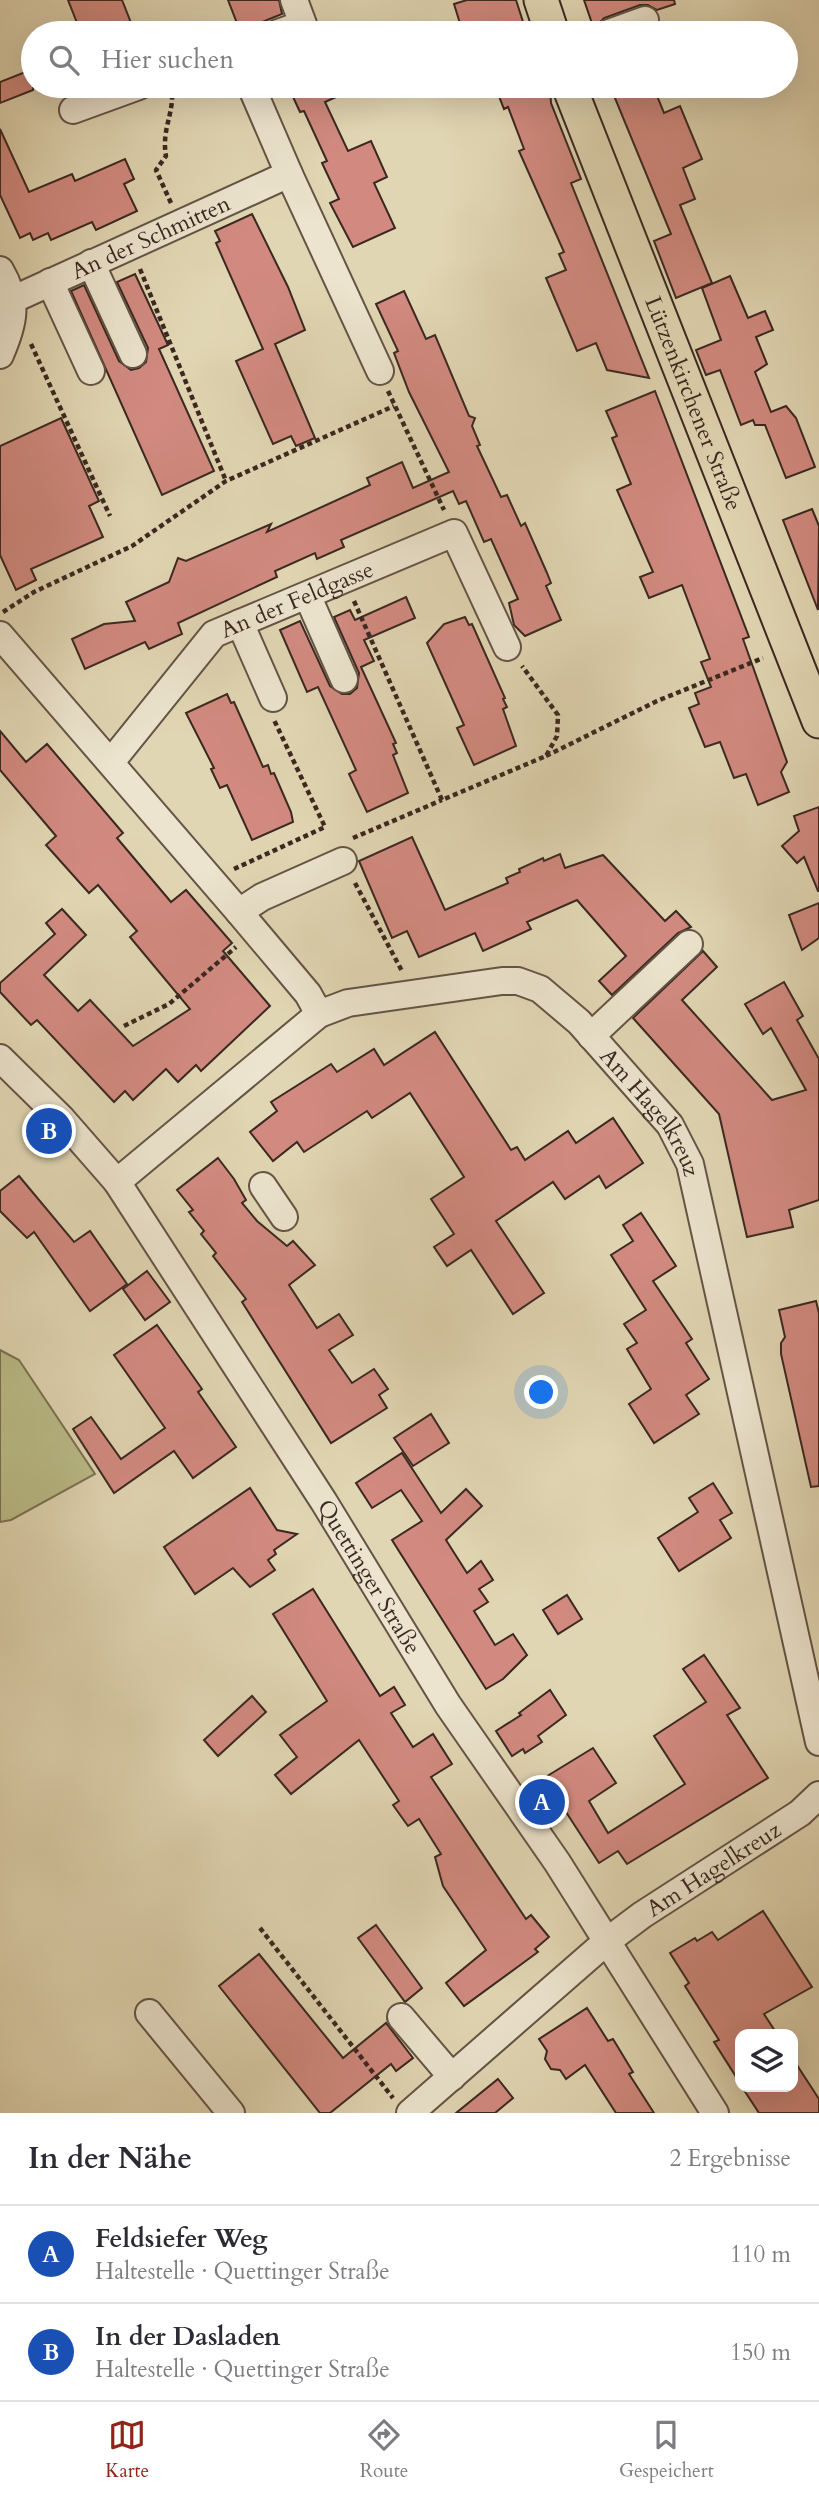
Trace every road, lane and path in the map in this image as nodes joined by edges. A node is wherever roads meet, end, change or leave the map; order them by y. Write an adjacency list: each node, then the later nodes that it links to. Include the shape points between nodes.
1 (294, 0): 3 (street)
2 (541, 0): 4 (main road)
3 (302, 21)
4 (548, 21)
5 (106, 98): 9 (street)
6 (173, 98): 11 (path, via 163,136 166,156 156,170)
7 (256, 98): 10 (street)
8 (574, 98): 32 (main road, Lützenkirchener Straße)
9 (73, 110)
10 (289, 174): 11 (street, An der Schmitten); 21 (street)
11 (179, 221): 12 (street, An der Schmitten)
12 (130, 245): 13 (street, An der Schmitten); 23 (path)
13 (91, 263): 15 (street, An der Schmitten); 18 (street)
14 (0, 270): 16 (street)
15 (50, 282): 16 (street, An der Schmitten); 20 (street)
16 (13, 299): 17 (street)
17 (12, 328): 19 (street); 24 (path, via 34,347)
18 (133, 354)
19 (0, 355)
20 (91, 371)
21 (380, 371): 22 (path)
22 (394, 405): 23 (path); 25 (path)
23 (226, 481): 28 (path, via 132,546 34,592)
24 (110, 516)
25 (454, 533): 26 (street, An der Feldgasse); 31 (street)
26 (345, 581): 27 (street, An der Feldgasse); 38 (path)
27 (308, 597): 29 (street, An der Feldgasse); 33 (street)
28 (0, 614)
29 (240, 623): 34 (street); 37 (street, An der Feldgasse, via 214,634)
30 (0, 635): 37 (street)
31 (507, 647): 36 (path, via 558,715 557,736)
32 (790, 647): 35 (main road, Lützenkirchener Straße); 36 (path, via 657,701)
33 (344, 679)
34 (272, 698): 39 (path, via 273,718)
35 (819, 722)
36 (546, 756): 38 (path)
37 (111, 762): 41 (street)
38 (442, 800): 40 (path)
39 (325, 827): 40 (path); 41 (path)
40 (339, 853): 42 (street, via 262,897); 44 (path)
41 (211, 879): 42 (street)
42 (247, 921): 45 (street); 46 (path, via 169,1004)
43 (689, 944): 47 (street)
44 (413, 993): 45 (street, Am Hagelkreuz, via 348,1003); 47 (street, Am Hagelkreuz, via 518,981 555,998)
45 (319, 1013): 49 (street, Am Hagelkreuz)
46 (124, 1026)
47 (591, 1036): 52 (street, Am Hagelkreuz, via 670,1125 690,1164)
48 (0, 1058): 49 (street, Quettinger Straße)
49 (117, 1182): 55 (street, Quettinger Straße, via 449,1705)
50 (263, 1186): 51 (street)
51 (284, 1217)
52 (819, 1742)
53 (819, 1795): 55 (street, Am Hagelkreuz, via 800,1813)
54 (260, 1928): 59 (path)
55 (606, 1942): 58 (street, Am Hagelkreuz); 61 (street, Quettinger Straße)
56 (149, 2013): 60 (street)
57 (401, 2017): 58 (street)
58 (452, 2077): 59 (street, Am Hagelkreuz)
59 (403, 2108)
60 (231, 2113)
61 (715, 2113)

